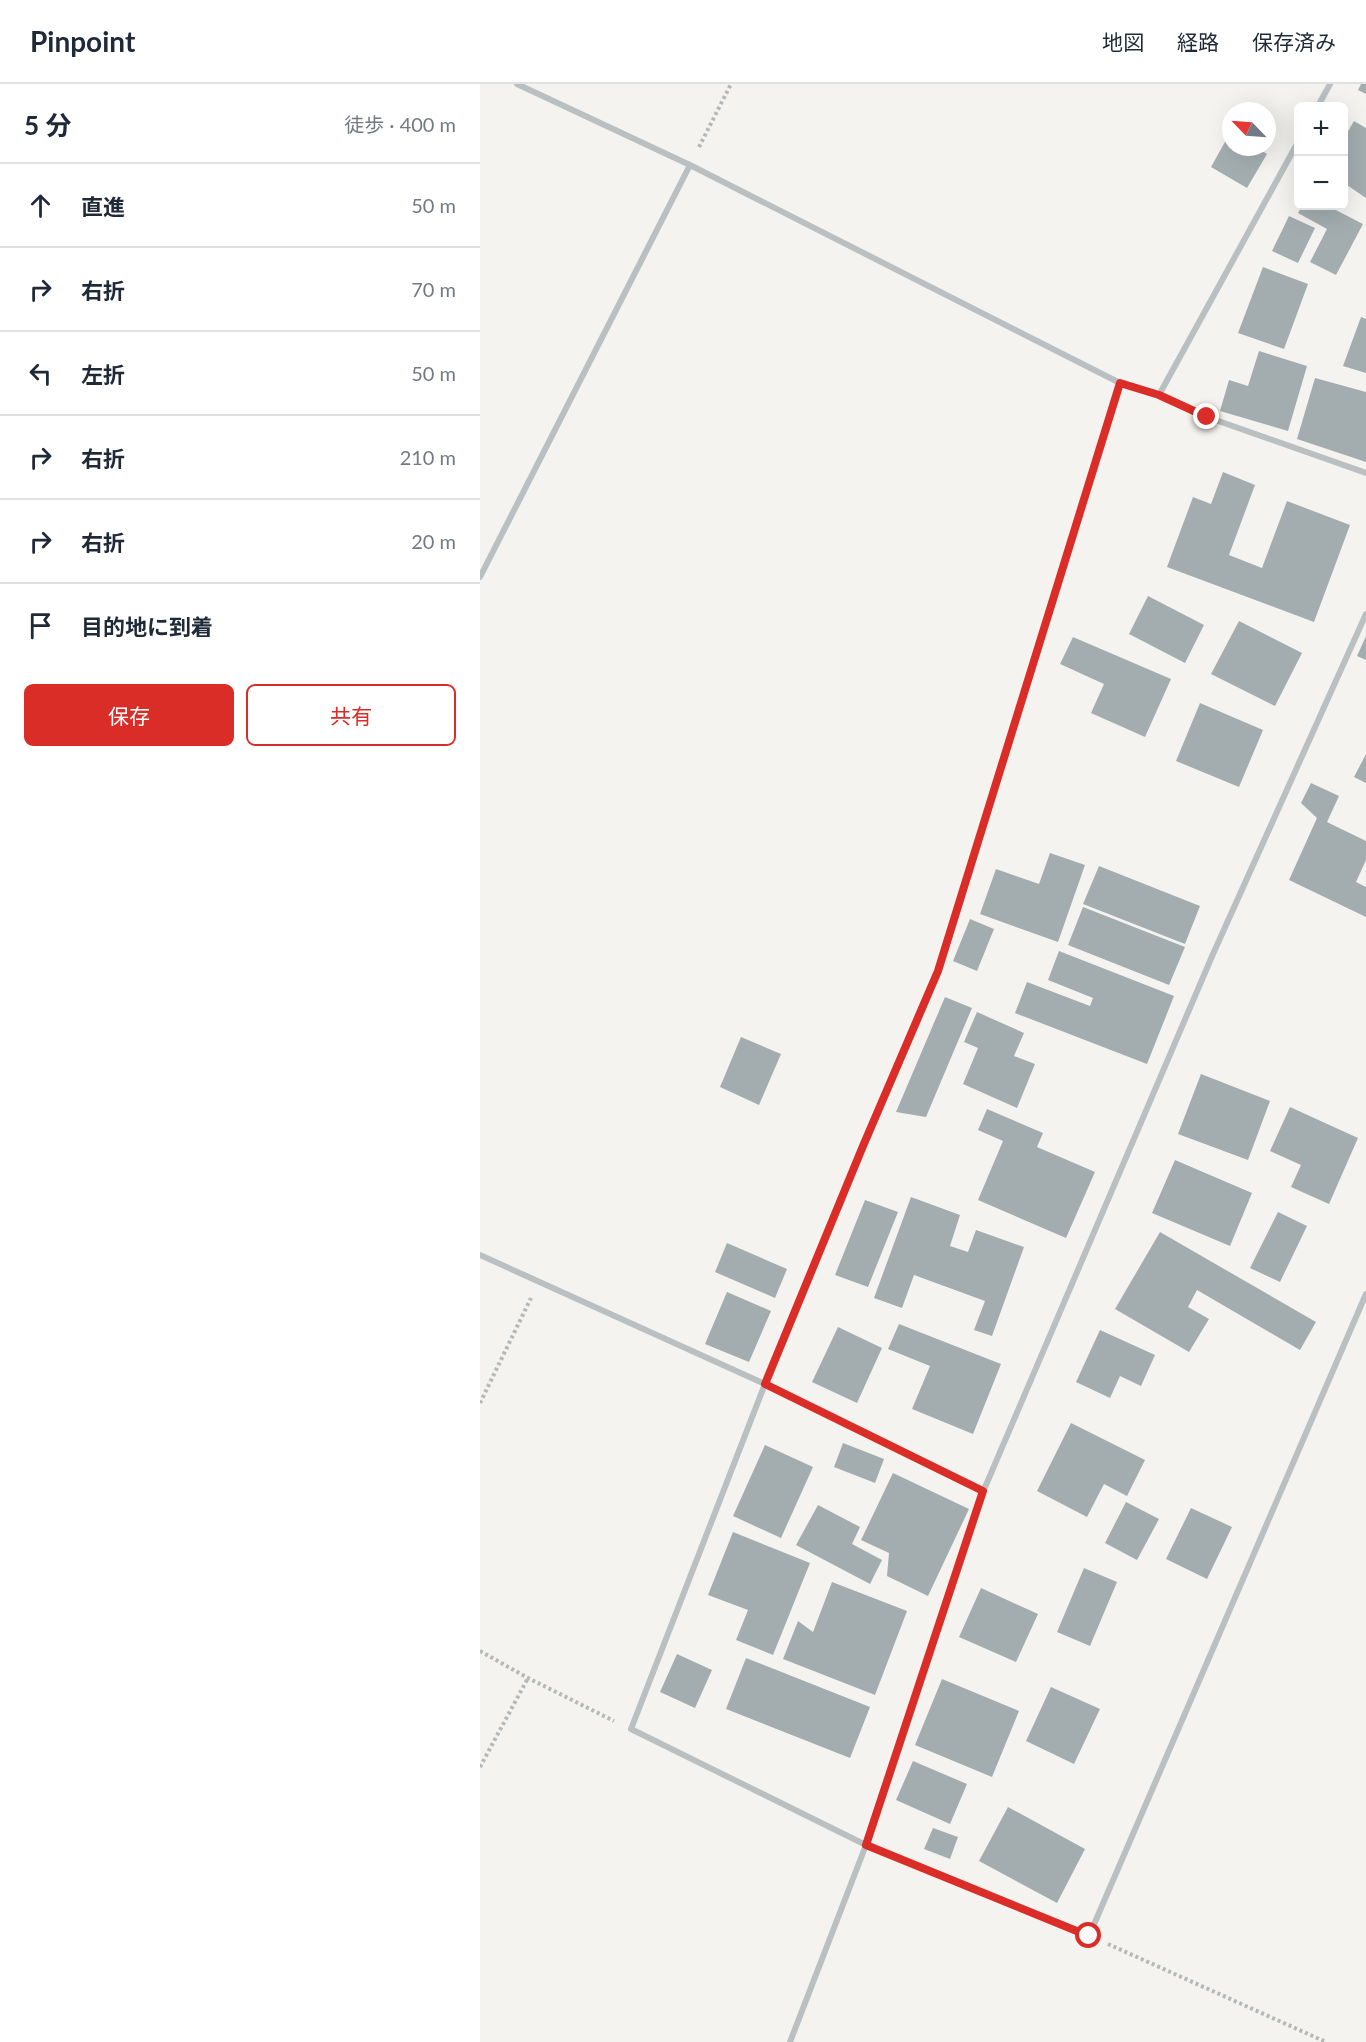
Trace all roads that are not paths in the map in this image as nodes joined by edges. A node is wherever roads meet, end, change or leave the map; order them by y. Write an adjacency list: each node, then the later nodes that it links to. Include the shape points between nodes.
1 (518, 84): 5 (street)
2 (1330, 84): 3 (street)
3 (1320, 102)
4 (1294, 151): 7 (street)
5 (690, 165): 6 (street); 9 (street)
6 (1120, 383): 7 (street); 13 (street, via 938,971)
7 (1159, 395): 8 (street, via 1207,417)
8 (1366, 473)
9 (480, 577)
10 (1366, 614): 14 (street, via 1213,954)
11 (480, 1255): 13 (street)
12 (1366, 1294): 15 (street, via 1089,1936)
13 (765, 1384): 14 (street); 15 (street, via 631,1729)
14 (983, 1491): 15 (street)
15 (866, 1845): 16 (street)
16 (790, 2042)

